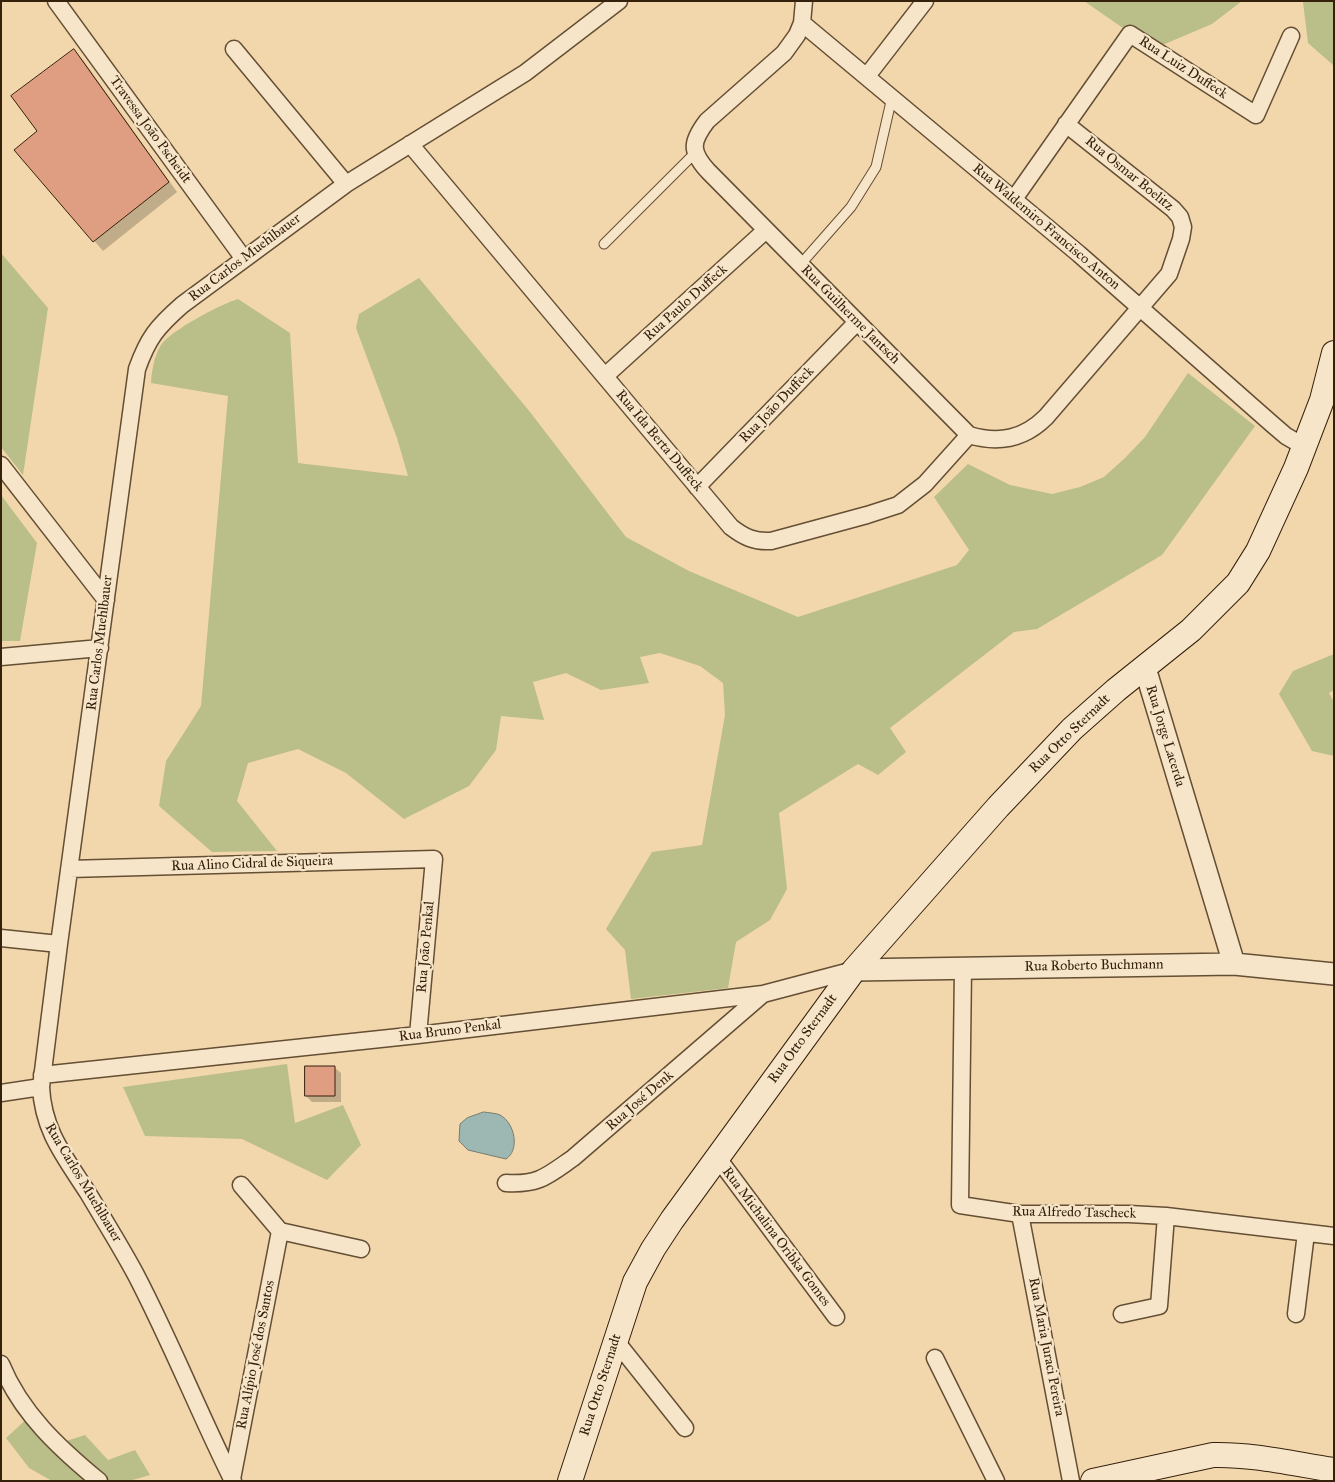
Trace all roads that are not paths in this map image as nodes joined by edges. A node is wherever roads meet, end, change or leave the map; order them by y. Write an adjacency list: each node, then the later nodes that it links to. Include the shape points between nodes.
1 (56, 1): 17 (street, Travessa João Pscheidt)
2 (619, 1): 11 (street, Rua Carlos Muehlbauer, via 518,78)
3 (804, 1): 5 (street)
4 (925, 1): 8 (street)
5 (802, 23): 8 (street, Rua Waldemiro Francisco Anton); 12 (street, via 784,54 707,122 694,143)
6 (1291, 36): 10 (street, Rua Luiz Duffeck, via 1256,115 1130,34)
7 (234, 49): 13 (street)
8 (868, 76): 9 (street, Rua Waldemiro Francisco Anton)
9 (892, 97): 14 (street, Rua Waldemiro Francisco Anton); 18 (lane, via 876,167 851,207)
10 (1066, 124): 14 (street, Rua Luiz Duffeck); 19 (street, Rua Osmar Boelitz, via 1180,217 1183,227 1169,274)
11 (410, 144): 13 (street, Rua Carlos Muehlbauer); 22 (street, Rua Ida Berta Duffeck)
12 (695, 153): 15 (street, Rua Guilherme Jantsch, via 708,171); 16 (lane)
13 (346, 184): 17 (street, Rua Carlos Muehlbauer)
14 (1014, 199): 19 (street, Rua Waldemiro Francisco Anton)
15 (766, 230): 18 (street, Rua Guilherme Jantsch); 22 (street, Rua Paulo Duffeck)
16 (604, 244)
17 (244, 259): 27 (street, Rua Carlos Muehlbauer, via 160,325 143,352 135,383)
18 (800, 265): 20 (street, Rua Guilherme Jantsch)
19 (1140, 307): 23 (street, via 1036,427 1024,434 1000,439); 24 (street, Rua Waldemiro Francisco Anton, via 1286,436)
20 (857, 322): 23 (street, Rua Guilherme Jantsch); 26 (street, Rua João Duffeck)
21 (1334, 353): 24 (main road, Rua Jorge Lacerda)
22 (605, 376): 26 (street, Rua Ida Berta Duffeck)
23 (969, 435): 26 (street, Rua Ida Berta Duffeck, via 925,484 898,505 771,541 758,542 738,532)
24 (1305, 447): 30 (main road, Rua Jorge Lacerda, via 1258,551 1238,583 1191,630)
25 (1, 465): 27 (street)
26 (698, 487)
27 (106, 600): 28 (street, Rua Carlos Muehlbauer)
28 (100, 648): 29 (street); 32 (street, Rua Carlos Muehlbauer)
29 (1, 657)
30 (1145, 668): 35 (street, Rua Jorge Lacerda); 37 (main road, Rua Otto Sternadt, via 1094,708 1042,759)
31 (434, 859): 32 (street, Rua Alino Cidral de Siqueira); 40 (street, Rua João Penkal)
32 (69, 869): 34 (street, Rua Carlos Muehlbauer)
33 (1, 938): 34 (street)
34 (59, 944): 41 (street, Rua Carlos Muehlbauer)
35 (1234, 964): 36 (street, Rua Roberto Buchmann); 38 (street, Rua Roberto Buchmann)
36 (963, 968): 37 (street, Rua Roberto Buchmann); 46 (street, Rua Alfredo Tascheck, via 960,1204)
37 (854, 970): 39 (street, Rua Bruno Penkal); 43 (main road, Rua Otto Sternadt)
38 (1334, 974)
39 (763, 994): 40 (street, Rua Bruno Penkal); 44 (street, Rua José Denk, via 573,1158 537,1181)
40 (418, 1035): 41 (street, Rua Bruno Penkal)
41 (42, 1081): 42 (street, Rua Bruno Penkal); 60 (street, Rua Carlos Muehlbauer, via 44,1116 53,1138 136,1275)
42 (1, 1093)
43 (717, 1157): 54 (street, Rua Michalina Oribka Gomes); 55 (main road, Rua Otto Sternadt, via 642,1267)
44 (506, 1183)
45 (241, 1185): 48 (street)
46 (1020, 1214): 47 (street, Rua Alfredo Tascheck); 64 (street, Rua Maria Juraci Pereira)
47 (1166, 1216): 49 (street, Rua Alfredo Tascheck); 52 (street, via 1159,1306)
48 (280, 1231): 51 (street); 60 (street, Rua Alípio José dos Santos)
49 (1306, 1233): 50 (street, Rua Alfredo Tascheck); 53 (street)
50 (1334, 1236)
51 (361, 1249)
52 (1122, 1314)
53 (1296, 1314)
54 (836, 1317)
55 (615, 1340): 58 (street); 62 (main road, Rua Otto Sternadt)
56 (935, 1358): 63 (street)
57 (1, 1364): 61 (street, via 31,1415 57,1444)
58 (684, 1428)
59 (1334, 1470): 65 (main road, via 1231,1454)
60 (232, 1480)
61 (99, 1481)
62 (570, 1481)
63 (996, 1481)
64 (1071, 1481)
65 (1093, 1481)

